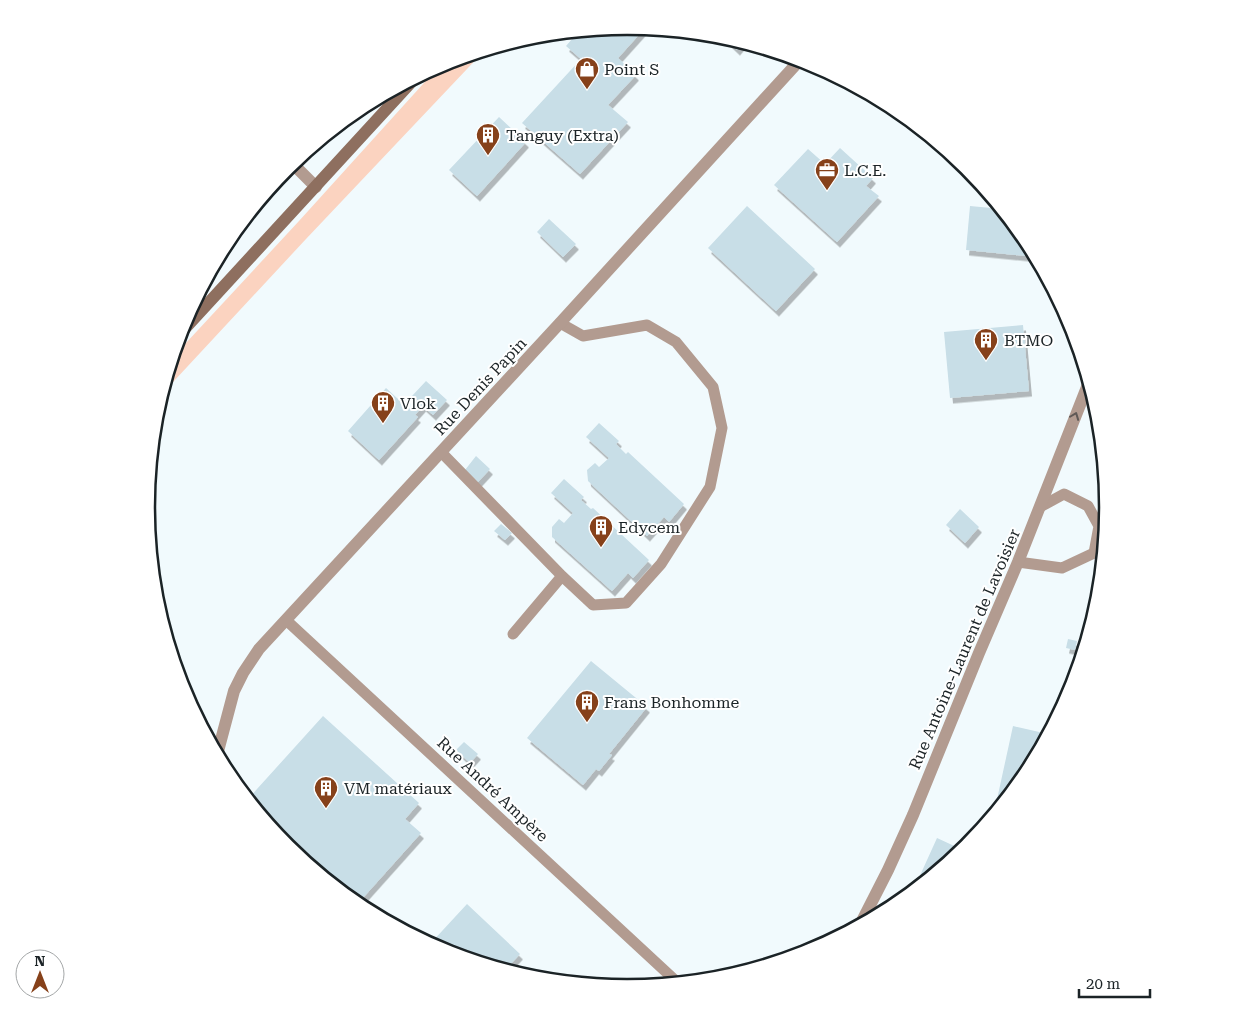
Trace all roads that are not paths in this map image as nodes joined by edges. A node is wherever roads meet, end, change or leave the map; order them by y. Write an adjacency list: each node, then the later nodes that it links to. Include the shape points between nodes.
1 (795, 66): 6 (street, Rue Denis Papin)
2 (404, 91): 4 (main road)
3 (298, 169): 4 (street)
4 (316, 187): 5 (main road)
5 (194, 320)
6 (560, 323): 8 (street, Rue Denis Papin); 13 (lane, via 583,336 647,325 676,342 713,387 722,428 710,487 661,564 626,603 593,605)
7 (1085, 393): 9 (street, Rue Antoine-Laurent de Lavoisier, one-way to 7)
8 (441, 452): 13 (lane); 14 (street, Rue Denis Papin)
9 (1040, 507): 10 (lane, via 1064,494 1088,506); 12 (street, Rue Antoine-Laurent de Lavoisier)
10 (1098, 525)
11 (1098, 530): 12 (lane, via 1094,553 1062,568)
12 (1018, 562): 17 (street, Rue Antoine-Laurent de Lavoisier, via 912,815)
13 (562, 576): 15 (lane)
14 (286, 620): 16 (street, Rue Denis Papin, via 259,649 243,673 234,691); 18 (lane, Rue André Ampère)
15 (513, 634)
16 (220, 745)
17 (865, 914)
18 (671, 977)

